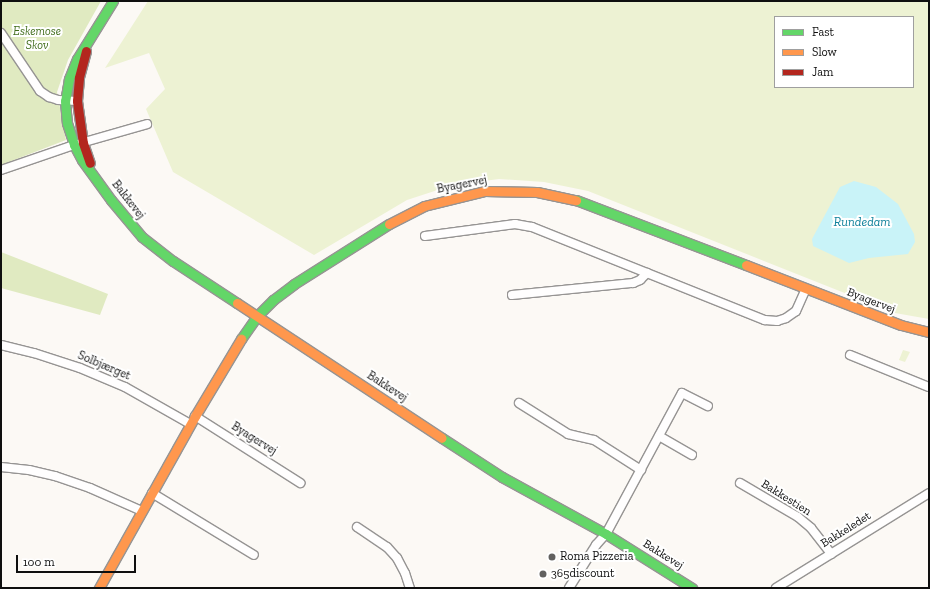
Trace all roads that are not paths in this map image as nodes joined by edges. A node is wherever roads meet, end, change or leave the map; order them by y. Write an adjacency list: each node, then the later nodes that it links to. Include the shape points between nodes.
1 (114, 1): 3 (street, Bakkevej)
2 (1, 33): 4 (street, via 40,90 49,97)
3 (88, 42): 4 (street, Bakkevej, via 77,59 69,79); 5 (street, Bakkevej, via 79,78)
4 (65, 101): 5 (street); 7 (street, Bakkevej, via 67,122)
5 (77, 101): 7 (street, Bakkevej)
6 (147, 124): 7 (street)
7 (78, 144): 8 (street); 13 (street, Bakkevej, via 82,160 142,237)
8 (1, 170)
9 (425, 236): 10 (street, via 521,225 532,227)
10 (646, 273): 11 (street, via 765,320 782,320 796,312); 12 (street, via 633,283)
11 (806, 289): 13 (street, Byagervej, via 588,203 537,192 492,191 437,202 396,219 294,284); 14 (street, Byagervej, via 901,325)
12 (512, 295)
13 (257, 316): 20 (street, Byagervej, via 235,347); 31 (street, Bakkevej, via 502,477)
14 (929, 332)
15 (1, 345): 20 (street, Solbjærget, via 80,368)
16 (850, 355): 17 (street)
17 (929, 387)
18 (519, 403): 24 (street, via 568,434 594,440)
19 (708, 406): 21 (street, via 682,393)
20 (193, 420): 25 (street, Byagervej); 28 (street, Byagervej)
21 (659, 436): 22 (street); 24 (street)
22 (692, 455)
23 (1, 467): 29 (street, via 55,476)
24 (641, 470): 31 (street)
25 (300, 483)
26 (740, 483): 32 (street, Bakkestien, via 811,528)
27 (929, 493): 32 (street, Bakkeledet)
28 (152, 494): 29 (street, Byagervej); 33 (street)
29 (142, 511): 34 (street, Byagervej)
30 (357, 527): 35 (street, via 387,547 405,573)
31 (606, 534): 36 (street, via 596,545); 37 (street, Bakkevej)
32 (831, 554): 38 (street, Bakkeledet)
33 (254, 555)
34 (98, 588)
35 (410, 588)
36 (569, 588)
37 (692, 588)
38 (776, 588)

